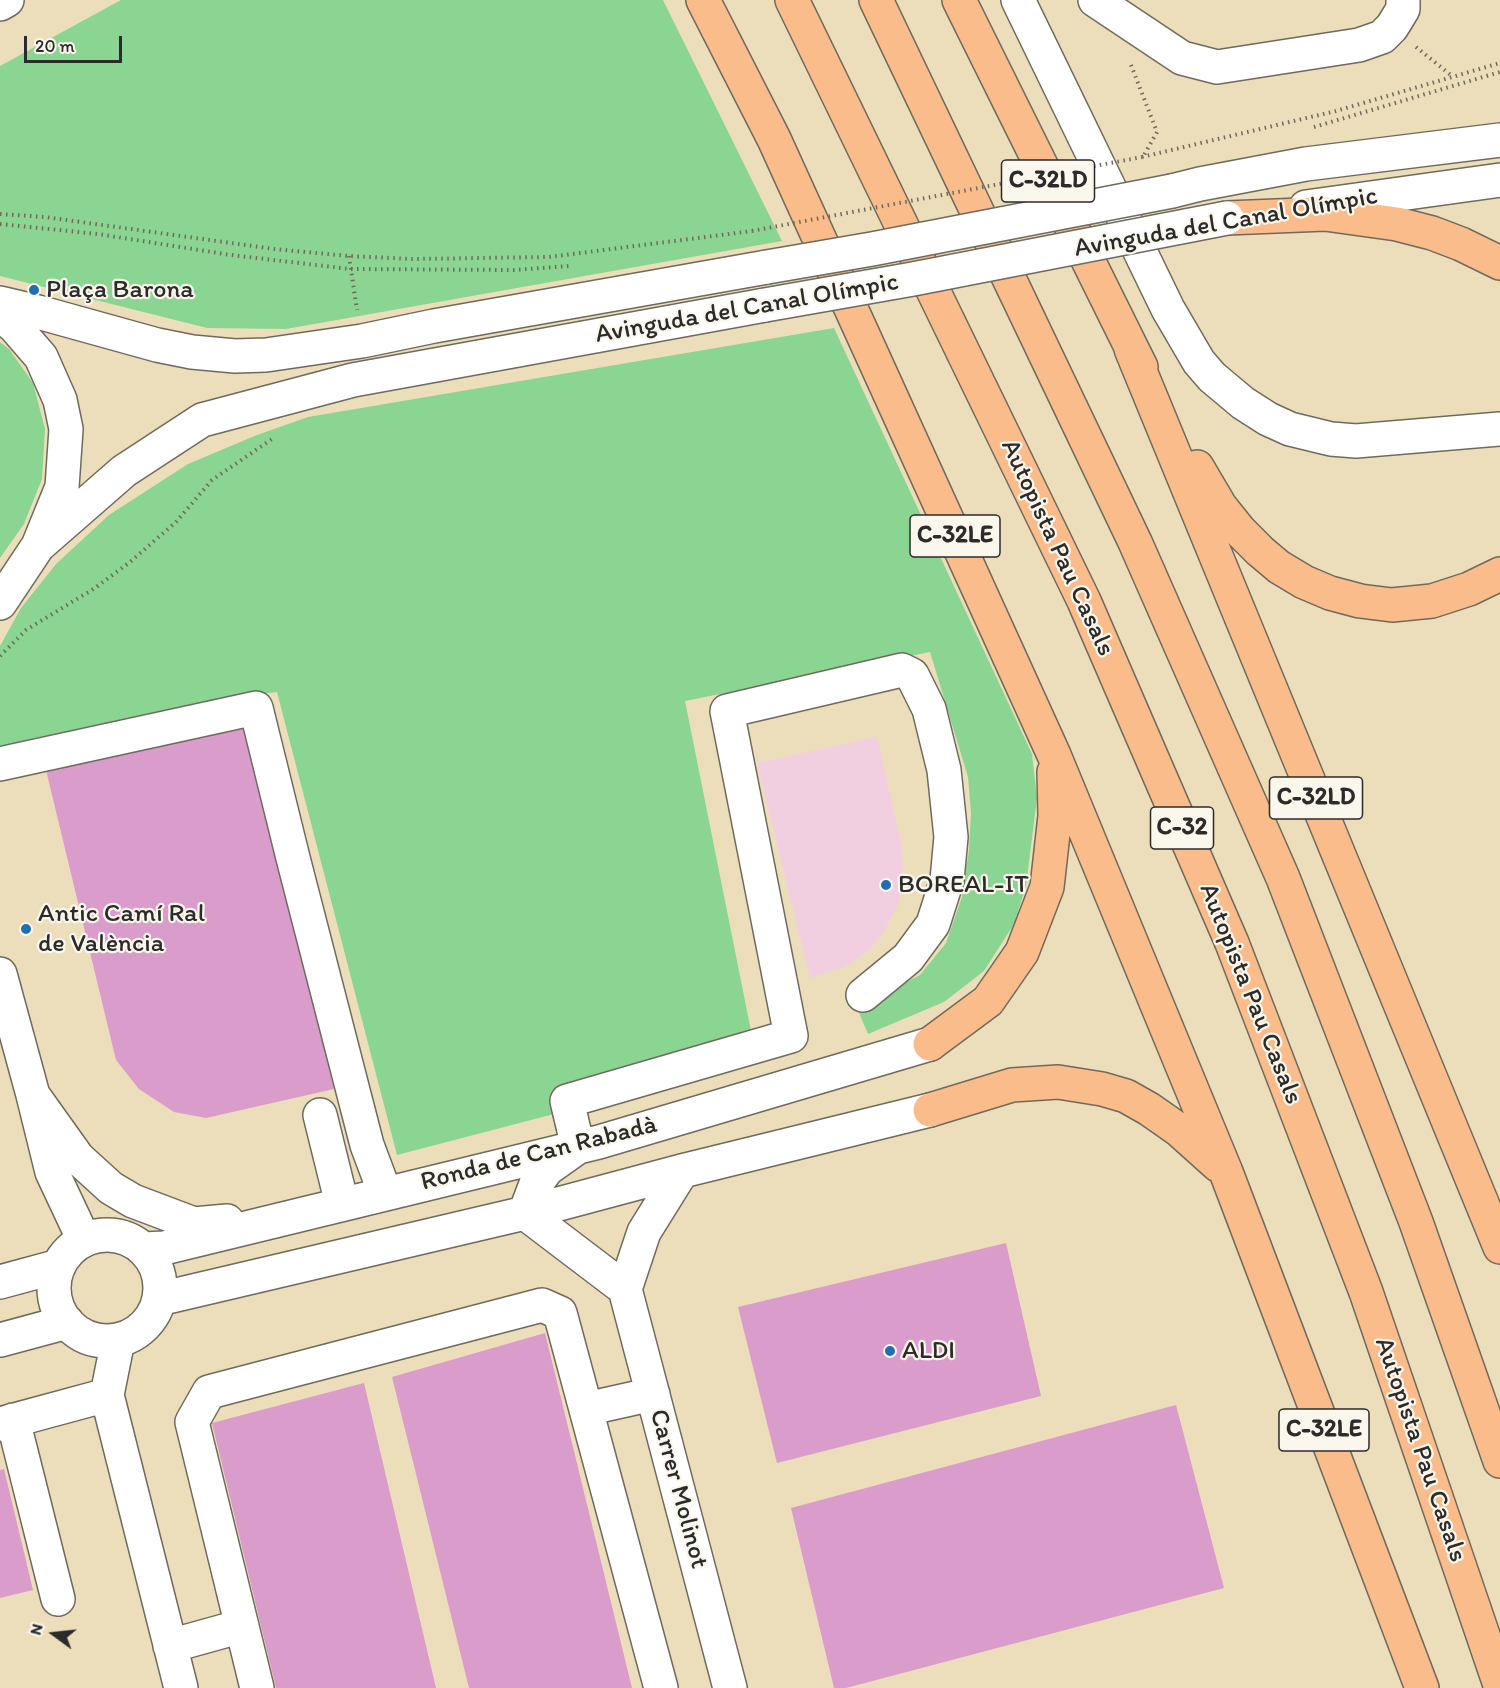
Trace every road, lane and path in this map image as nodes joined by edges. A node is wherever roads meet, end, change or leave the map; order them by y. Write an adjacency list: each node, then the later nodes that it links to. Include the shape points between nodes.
1 (7, 0): 8 (street)
2 (703, 0): 35 (highway, C-32LE, via 774,139)
3 (792, 0): 68 (highway, Autopista Pau Casals / C-32, via 1084,601 1232,943 1366,1292)
4 (876, 0): 64 (highway, C-32, via 1135,542 1283,878 1416,1222)
5 (959, 0): 28 (highway, C-32LD)
6 (1018, 0): 29 (street, via 1168,309 1212,377 1268,419 1331,439 1356,441)
7 (1095, 0): 9 (street, via 1182,57 1217,67 1359,45 1382,37)
8 (0, 4)
9 (1398, 14): 13 (path)
10 (1128, 57): 16 (path, via 1157,132)
11 (1500, 63): 13 (path)
12 (1500, 72): 14 (path)
13 (1453, 77): 16 (path, via 1336,111)
14 (1306, 130)
15 (1500, 140): 25 (street, Avinguda del Canal Olímpic, bridge, via 1306,164 872,249 266,355 192,352)
16 (1142, 157): 21 (path, bridge, via 752,231 549,257)
17 (1500, 180): 19 (street, Avinguda del Canal Olímpic)
18 (0, 214): 21 (path)
19 (1227, 218): 22 (highway, via 1325,214 1397,224 1432,233); 31 (street, Avinguda del Canal Olímpic, bridge, via 353,380 202,420 124,471)
20 (0, 224): 24 (path)
21 (349, 256): 24 (path)
22 (1500, 263)
23 (570, 266): 24 (path, via 514,270)
24 (350, 269): 27 (path)
25 (0, 303)
26 (0, 314): 31 (street, via 40,357 60,400 66,429 62,487)
27 (358, 314)
28 (1131, 349): 32 (highway, via 1220,506 1239,531 1279,567 1330,593 1392,605 1432,601); 51 (highway, C-32LD)
29 (1500, 429)
30 (279, 435): 34 (path, via 212,480 176,522 130,562 26,630)
31 (38, 546): 33 (street)
32 (1500, 574)
33 (0, 603)
34 (0, 656)
35 (1054, 755): 39 (highway, via 1055,816 1047,887 1022,952 988,1001); 45 (highway, C-32LE)
36 (0, 764): 46 (street, via 256,708 367,1145)
37 (0, 974): 40 (street)
38 (863, 995): 43 (street, via 915,950 933,924 947,880 951,837 944,770 929,709 912,675 902,670 727,711 790,1036 567,1101)
39 (930, 1044): 43 (street, Ronda de Can Rabadà)
40 (33, 1095): 49 (street, via 78,1158 133,1202 194,1224); 50 (street, via 52,1172)
41 (930, 1110): 44 (street, Ronda de Can Rabadà); 45 (highway, via 1012,1085 1058,1082 1102,1089 1149,1109)
42 (320, 1115): 47 (street)
43 (578, 1146): 46 (street, Ronda de Can Rabadà); 48 (street, via 547,1169 536,1184)
44 (682, 1171): 48 (street, Ronda de Can Rabadà); 55 (street, via 644,1232)
45 (1226, 1172): 73 (highway, C-32LE)
46 (385, 1193): 47 (street, Ronda de Can Rabadà)
47 (342, 1204): 49 (street, Ronda de Can Rabadà)
48 (525, 1213): 55 (street); 56 (street, Ronda de Can Rabadà)
49 (294, 1216): 52 (street, Ronda de Can Rabadà, via 164,1248)
50 (84, 1240): 52 (street, via 115,1235); 53 (street, via 69,1251)
51 (1500, 1247)
52 (144, 1249): 56 (street, via 160,1281)
53 (59, 1266): 54 (street); 57 (street, via 55,1295)
54 (0, 1282)
55 (625, 1289): 60 (street, Carrer Molinot)
56 (159, 1299): 59 (street, via 144,1326)
57 (67, 1322): 58 (street); 59 (street, via 90,1338)
58 (0, 1340)
59 (118, 1340): 61 (street)
60 (653, 1394): 62 (street); 72 (street, Carrer Molinot)
61 (107, 1395): 63 (street); 67 (street)
62 (586, 1409): 66 (street, via 560,1314 542,1305 209,1392 192,1422); 71 (street)
63 (7, 1422): 65 (street)
64 (1500, 1461)
65 (58, 1599)
66 (242, 1626): 67 (street); 70 (street)
67 (170, 1646): 69 (street)
68 (1500, 1685)
69 (181, 1688)
70 (257, 1688)
71 (661, 1688)
72 (730, 1688)
73 (1422, 1688)

